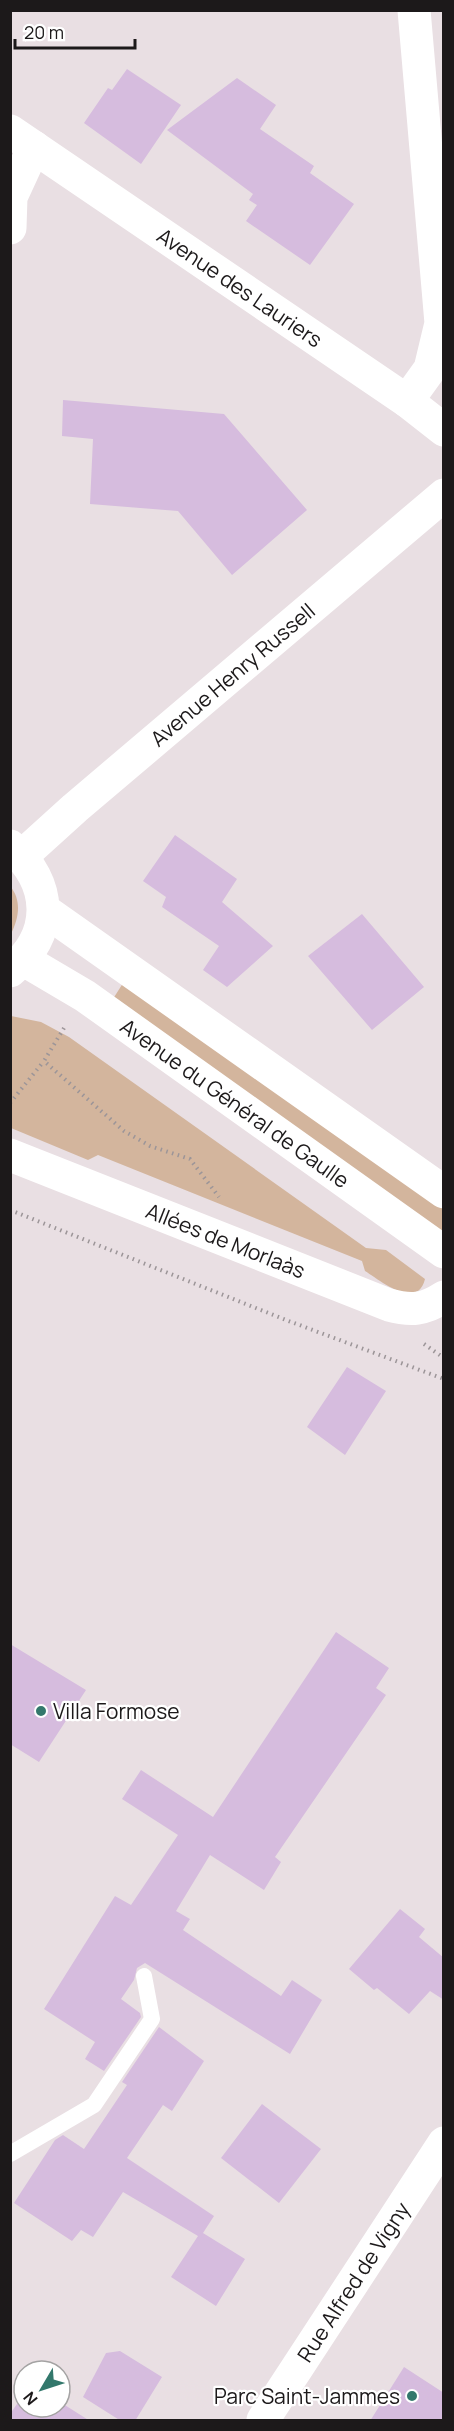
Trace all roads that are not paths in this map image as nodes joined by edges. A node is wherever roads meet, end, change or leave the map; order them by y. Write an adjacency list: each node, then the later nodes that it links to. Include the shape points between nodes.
1 (414, 10): 4 (street, via 441,322 430,369)
2 (22, 139): 3 (street, Avenue des Lauriers, via 11,197); 4 (street, Avenue des Lauriers)
3 (10, 228)
4 (407, 401): 5 (street, Avenue des Lauriers)
5 (444, 430)
6 (444, 495): 7 (street, Avenue Henry Russell, via 75,808)
7 (16, 851): 8 (street, via 32,868)
8 (44, 910): 9 (street, via 37,940); 11 (street)
9 (15, 960): 12 (street, Avenue du Général de Gaulle, via 85,996)
10 (10, 1155): 13 (street, Allées de Morlaàs, via 389,1305 417,1309 429,1307)
11 (444, 1192)
12 (444, 1252)
13 (444, 1297)
14 (144, 1976): 16 (lane, via 152,2019 94,2105)
15 (444, 2143): 17 (street, Rue Alfred de Vigny)
16 (10, 2154)
17 (263, 2421)

